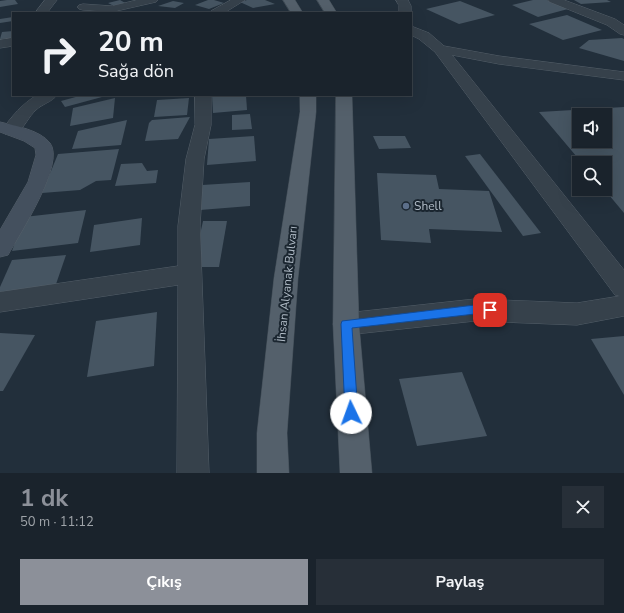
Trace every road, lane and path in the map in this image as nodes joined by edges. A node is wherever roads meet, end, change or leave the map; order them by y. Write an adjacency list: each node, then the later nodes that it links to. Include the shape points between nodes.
1 (51, 0): 10 (street)
2 (96, 0): 9 (street)
3 (152, 0): 9 (street, via 112,9)
4 (239, 0): 12 (street)
5 (288, 0): 13 (main road)
6 (323, 0): 14 (main road)
7 (402, 0): 15 (street)
8 (554, 0): 17 (street, via 612,22)
9 (83, 7): 11 (street)
10 (42, 12)
11 (72, 12)
12 (217, 12)
13 (296, 12)
14 (330, 12)
15 (405, 12)
16 (412, 30): 20 (street, via 424,36)
17 (624, 31)
18 (12, 42): 19 (street)
19 (0, 44)
20 (440, 49): 21 (street, via 498,60); 29 (street)
21 (624, 76)
22 (47, 96): 26 (street, via 37,100)
23 (203, 96): 28 (street, via 203,125 195,159 189,226)
24 (308, 96): 34 (main road, İhsan Alyanak Bulvarı, via 286,278 272,434)
25 (344, 96): 32 (main road)
26 (6, 129): 27 (street, via 29,137 44,147 46,158 39,181)
27 (0, 249)
28 (189, 274): 30 (street); 33 (street)
29 (624, 288)
30 (0, 302)
31 (624, 306): 32 (street, via 577,314 475,310)
32 (346, 324): 35 (main road)
33 (193, 473)
34 (273, 473)
35 (356, 473)

